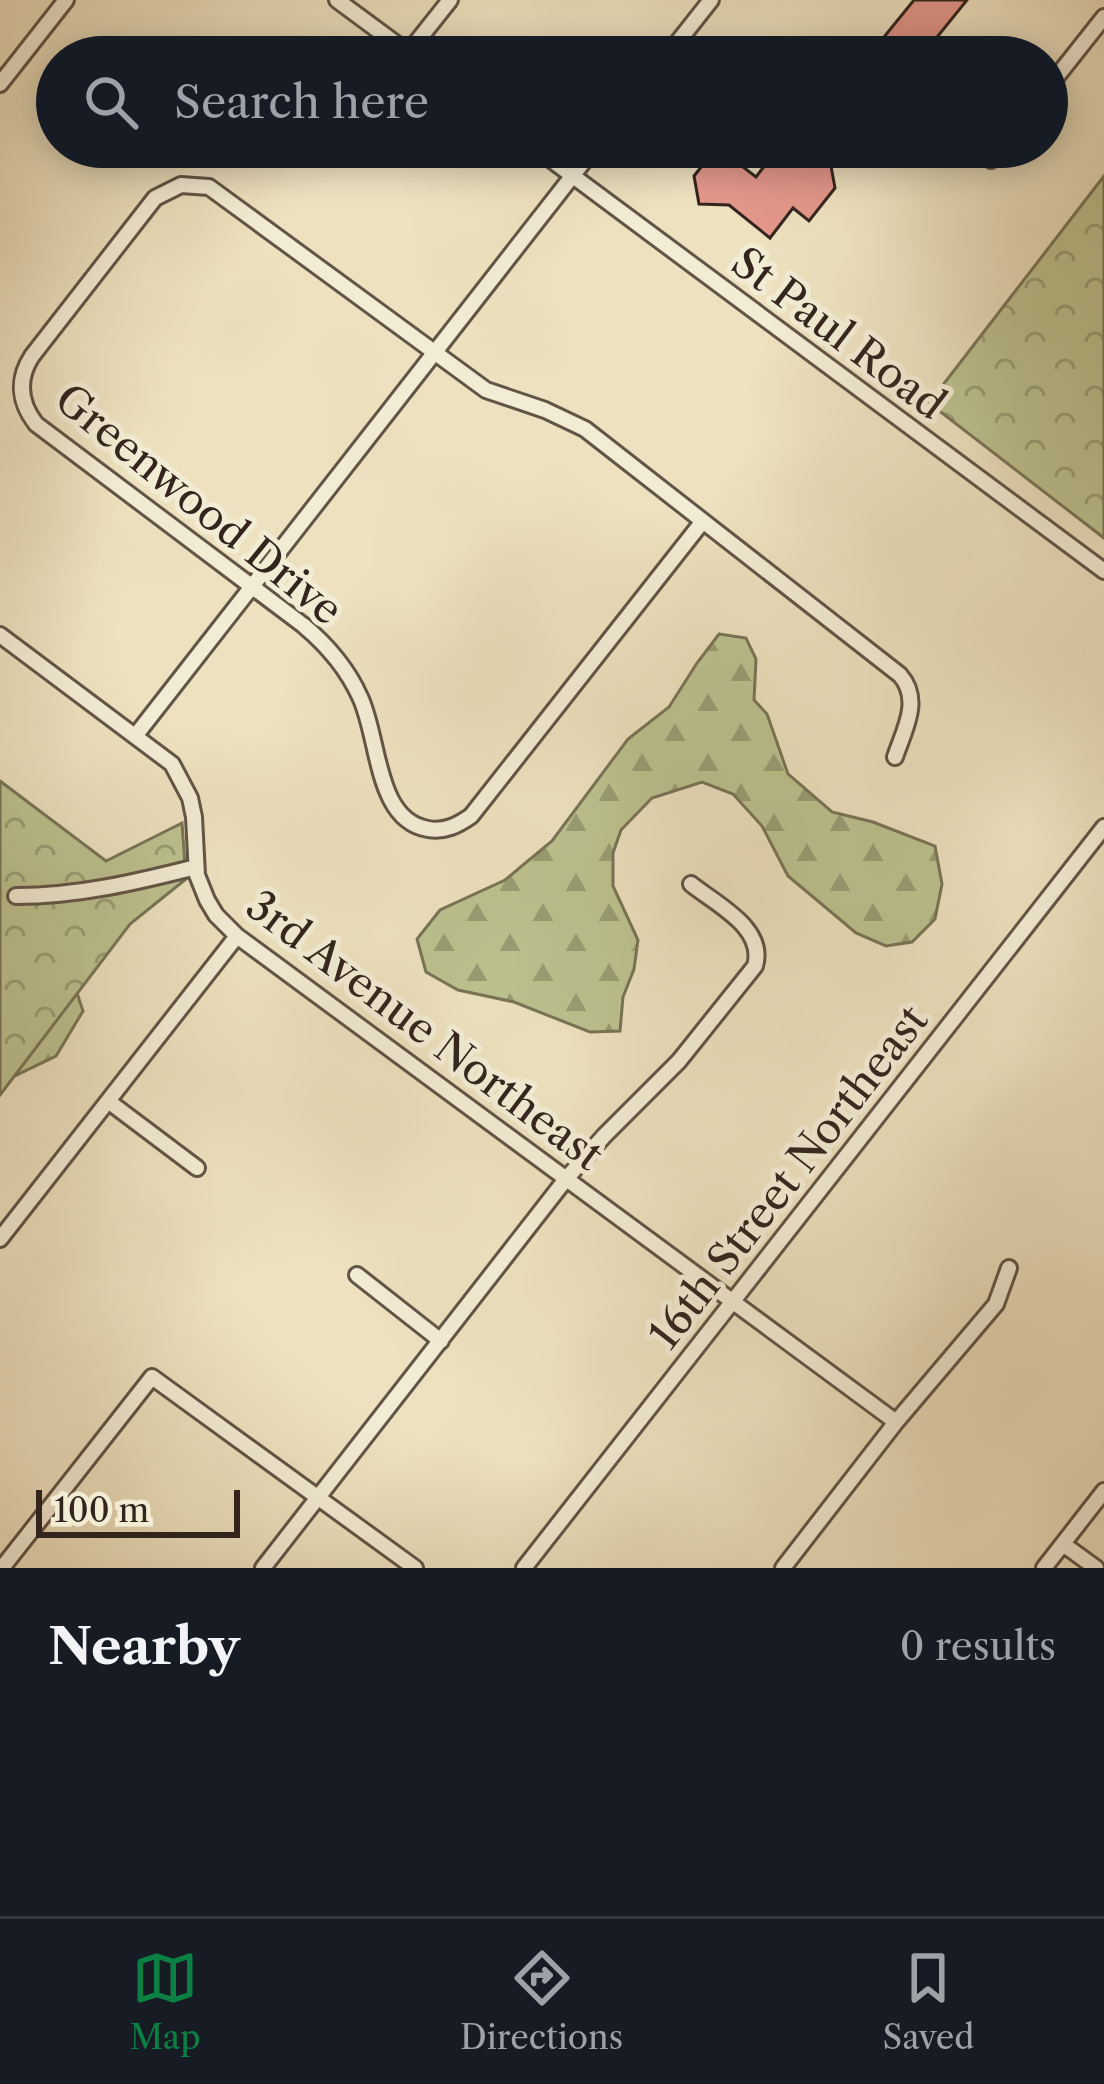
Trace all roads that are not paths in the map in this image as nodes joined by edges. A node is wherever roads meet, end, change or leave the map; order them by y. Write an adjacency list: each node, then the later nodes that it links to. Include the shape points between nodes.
1 (66, 0): 6 (street)
2 (337, 0): 7 (street)
3 (450, 0): 8 (street)
4 (711, 0): 9 (street)
5 (1104, 16): 11 (street)
6 (38, 36)
7 (385, 36)
8 (424, 36)
9 (683, 36)
10 (36, 38): 12 (street)
11 (1068, 62)
12 (0, 84)
13 (563, 168): 15 (street, St Paul Road)
14 (579, 168): 15 (street)
15 (573, 176): 16 (street); 18 (street, St Paul Road)
16 (434, 352): 17 (street, Greenwood Drive, via 486,390 585,429); 19 (street); 19 (street, Greenwood Drive, via 220,193 181,184 155,198 32,356 21,391 36,424)
17 (703, 521): 19 (street, Greenwood Drive, via 471,816 437,830 410,823 391,804 368,716 337,658); 22 (street, via 908,683 912,704)
18 (1104, 572)
19 (253, 586): 21 (street)
20 (0, 634): 21 (street, 3rd Avenue Northeast)
21 (136, 735): 24 (street, 3rd Avenue Northeast, via 183,780)
22 (895, 757)
23 (1104, 827): 34 (street, 16th Street Northeast)
24 (196, 867): 26 (street, via 126,885); 27 (street, 3rd Avenue Northeast, via 207,900)
25 (691, 884): 30 (street, via 748,929 758,948 755,966 679,1061)
26 (16, 896)
27 (237, 936): 28 (street); 30 (street, 3rd Avenue Northeast)
28 (108, 1101): 29 (street); 31 (street)
29 (196, 1168)
30 (566, 1179): 34 (street, 3rd Avenue Northeast); 35 (street)
31 (0, 1239)
32 (1009, 1268): 36 (street, via 996,1304)
33 (357, 1275): 35 (street)
34 (733, 1302): 36 (street, 3rd Avenue Northeast); 43 (street, 16th Street Northeast)
35 (441, 1341): 38 (street)
36 (896, 1422): 44 (street)
37 (1104, 1491): 39 (street)
38 (318, 1498): 40 (street, via 152,1377); 41 (street); 42 (street)
39 (1063, 1544): 45 (street); 46 (street)
40 (2, 1568)
41 (263, 1568)
42 (415, 1568)
43 (524, 1568)
44 (783, 1568)
45 (1044, 1568)
46 (1096, 1568)

